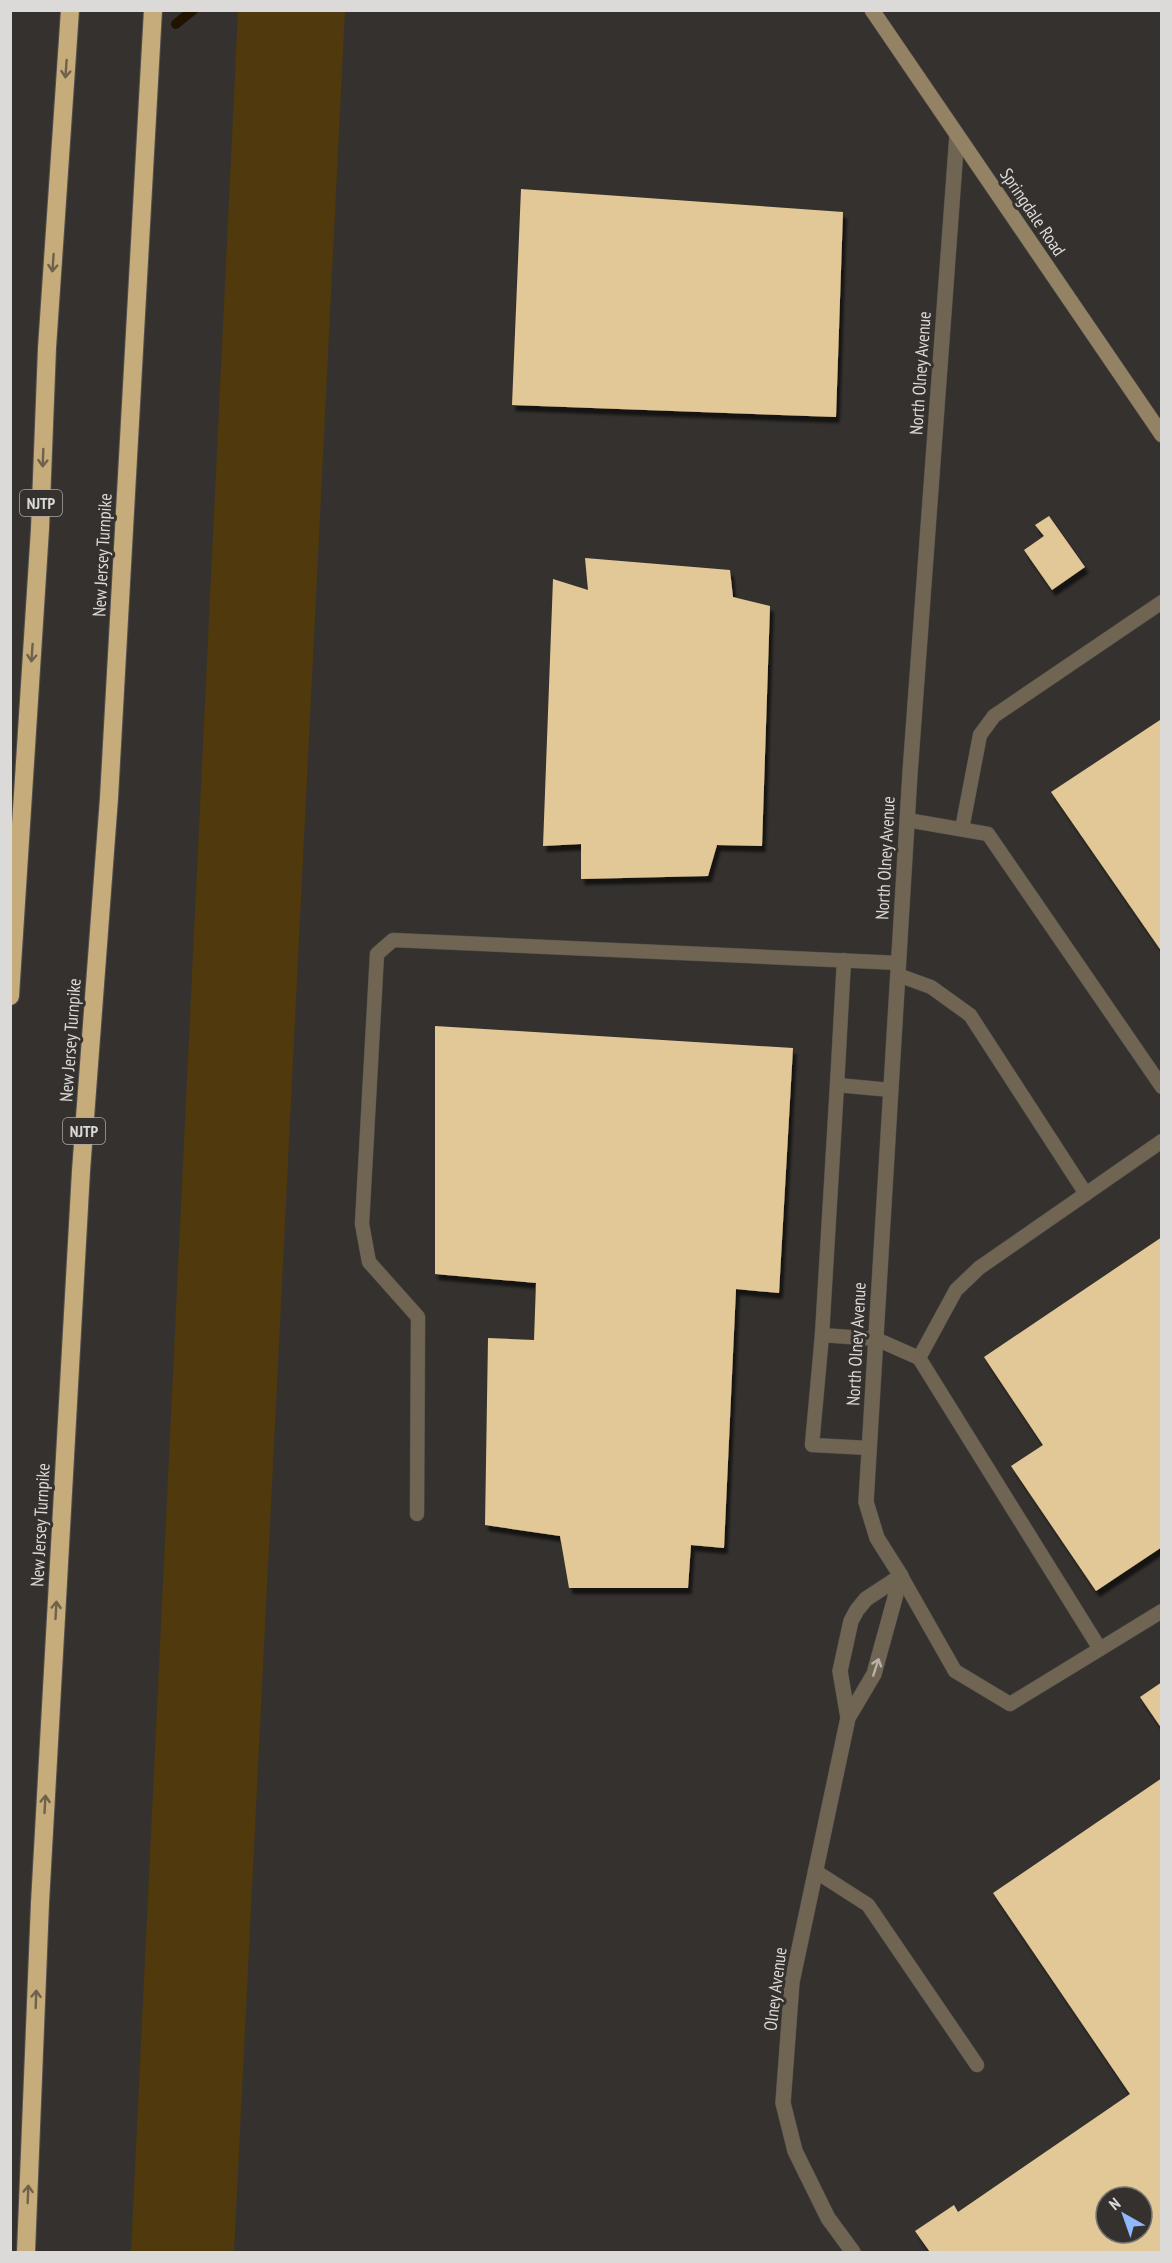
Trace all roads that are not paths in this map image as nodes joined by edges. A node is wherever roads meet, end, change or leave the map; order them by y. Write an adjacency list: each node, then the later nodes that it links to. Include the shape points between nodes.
1 (70, 10): 11 (highway, NJTP, one-way to 11)
2 (153, 10): 28 (highway, New Jersey Turnpike / NJTP, one-way to 2, via 40,1903 80,1194 109,798)
3 (872, 10): 4 (main road, Springdale Road)
4 (957, 135): 5 (main road, Springdale Road); 7 (street, North Olney Avenue)
5 (1161, 435)
6 (1161, 602): 8 (lane, via 994,716 980,735)
7 (907, 820): 8 (lane); 10 (street, North Olney Avenue)
8 (962, 829): 13 (lane, via 988,834)
9 (844, 960): 10 (lane); 12 (lane); 21 (lane, via 393,940 377,954 362,1224 369,1262 418,1317)
10 (898, 969): 14 (street, North Olney Avenue); 16 (lane, via 970,1015)
11 (10, 996)
12 (837, 1085): 14 (lane); 17 (lane)
13 (1161, 1087)
14 (891, 1090): 18 (street, North Olney Avenue)
15 (1161, 1142): 16 (lane)
16 (1086, 1194): 19 (lane, via 979,1269 956,1290)
17 (822, 1335): 18 (lane); 20 (lane, via 812,1445)
18 (876, 1339): 19 (lane); 20 (street, North Olney Avenue)
19 (919, 1358): 24 (lane)
20 (869, 1448): 22 (street, North Olney Avenue, via 866,1502 870,1520)
21 (417, 1514)
22 (901, 1576): 24 (lane, via 955,1671 1010,1704); 25 (street, Olney Avenue, one-way to 22, via 874,1674); 25 (street, Olney Avenue, via 866,1599 851,1621 840,1671)
23 (1161, 1611): 24 (lane)
24 (1100, 1649)
25 (848, 1718): 26 (street, Olney Avenue)
26 (815, 1871): 27 (lane, via 868,1905); 29 (street, Olney Avenue, via 792,1982 783,2103 795,2151 828,2218)
27 (977, 2065)
28 (26, 2253)
29 (853, 2253)

